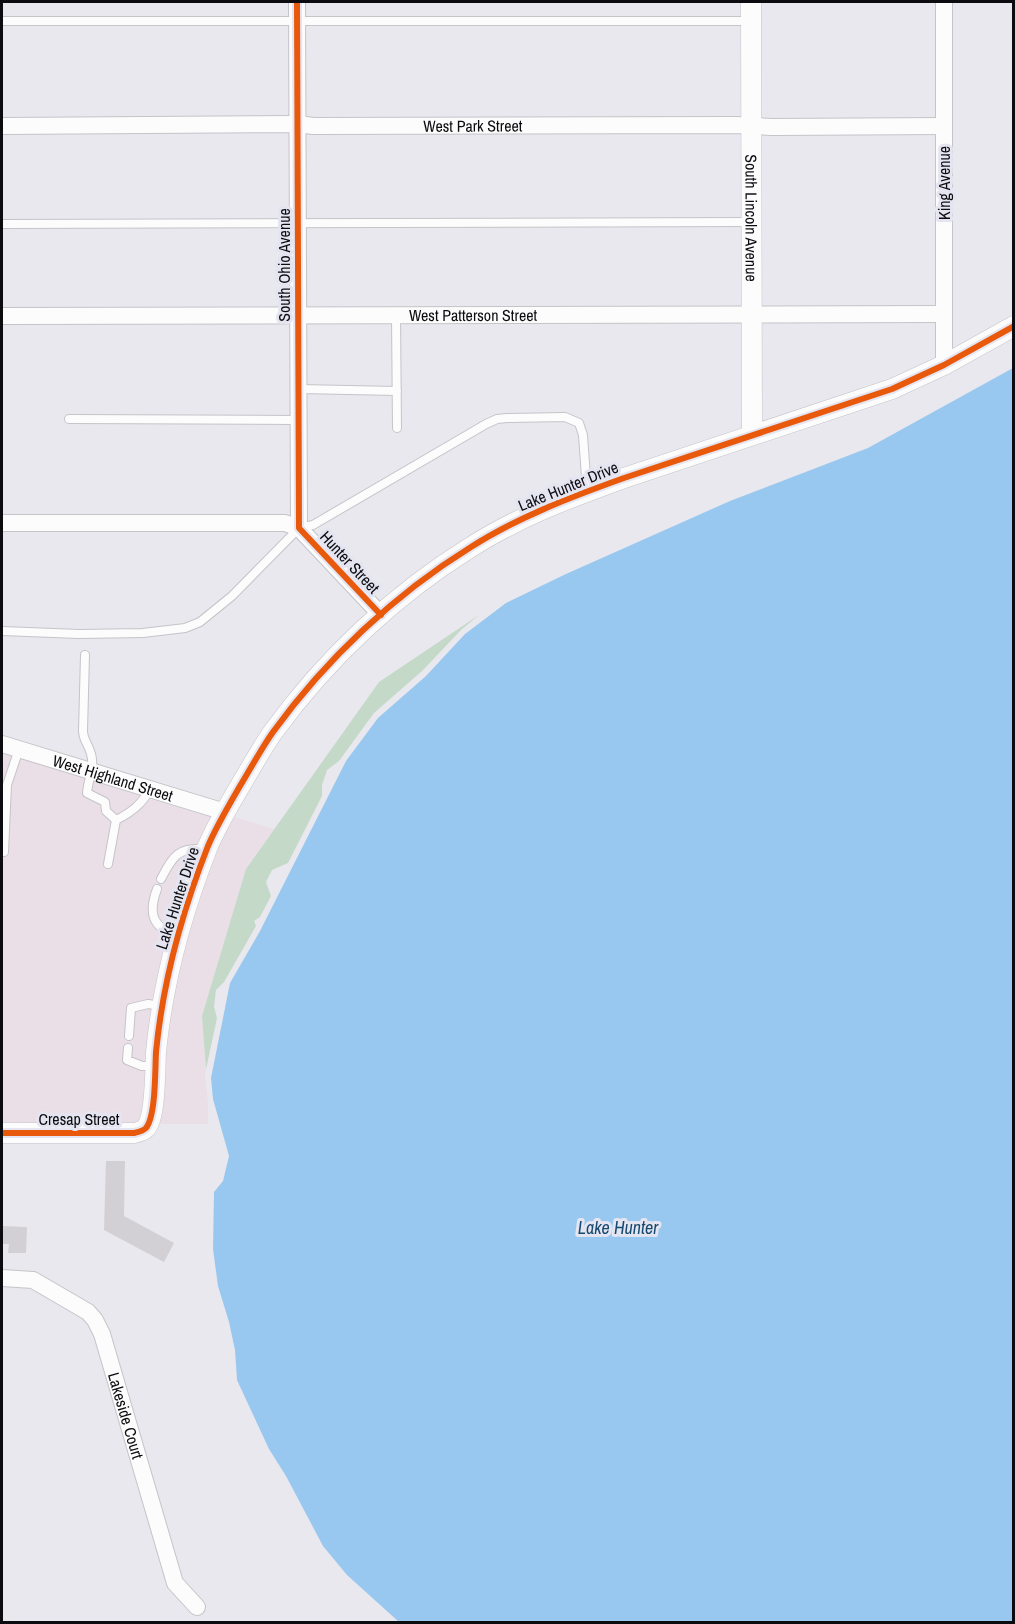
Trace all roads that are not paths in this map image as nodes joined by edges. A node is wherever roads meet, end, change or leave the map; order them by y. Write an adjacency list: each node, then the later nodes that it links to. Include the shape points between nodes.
1 (297, 2): 6 (street, South Ohio Avenue)
2 (751, 2): 5 (street, South Lincoln Avenue)
3 (944, 2): 10 (street, King Avenue)
4 (2, 21): 6 (lane)
5 (751, 21): 6 (lane); 8 (street, South Lincoln Avenue)
6 (297, 22): 7 (street, South Ohio Avenue)
7 (298, 124): 8 (street, West Park Street); 9 (street, West Park Street); 13 (street, South Ohio Avenue)
8 (752, 125): 10 (street, West Park Street); 11 (street, South Lincoln Avenue)
9 (2, 126)
10 (944, 126): 14 (street, King Avenue)
11 (752, 222): 13 (lane); 17 (street, South Lincoln Avenue)
12 (2, 224): 13 (lane)
13 (298, 224): 15 (street, South Ohio Avenue)
14 (944, 314): 17 (street, West Patterson Street); 20 (street, King Avenue)
15 (298, 315): 16 (street, West Patterson Street); 18 (street, West Patterson Street); 21 (street, South Ohio Avenue)
16 (396, 315): 17 (street, West Patterson Street); 22 (lane)
17 (752, 315): 26 (street, South Lincoln Avenue)
18 (2, 316)
19 (1014, 326): 20 (street, Lake Hunter Drive)
20 (944, 365): 26 (street, Lake Hunter Drive, via 892,389)
21 (299, 389): 22 (lane); 24 (street, South Ohio Avenue)
22 (397, 391): 25 (lane)
23 (69, 419): 24 (lane)
24 (299, 420): 29 (street, South Ohio Avenue)
25 (398, 428)
26 (752, 435): 27 (street, Lake Hunter Drive)
27 (587, 491): 29 (lane, via 579,423 565,417 497,419 313,525); 30 (street, Lake Hunter Drive, via 472,546)
28 (2, 523): 29 (street, Hunter Street, via 285,523)
29 (299, 528): 30 (street, Hunter Street); 31 (lane, via 232,596 200,622 185,628 143,633)
30 (381, 615): 38 (street, Lake Hunter Drive, via 316,680 273,732)
31 (2, 632)
32 (85, 655): 35 (lane, via 83,736 92,756)
33 (2, 744): 34 (street, West Highland Street)
34 (19, 749): 35 (street, West Highland Street); 36 (lane)
35 (91, 771): 37 (street, West Highland Street); 39 (lane, via 87,793 105,802 106,811)
36 (4, 785): 41 (lane)
37 (150, 789): 38 (street, West Highland Street); 39 (lane, via 134,810)
38 (225, 812): 40 (street, Lake Hunter Drive)
39 (116, 820): 42 (lane)
40 (207, 849): 43 (lane, via 193,848 176,854); 45 (street, Lake Hunter Drive)
41 (2, 852)
42 (108, 864)
43 (161, 879)
44 (157, 890): 45 (lane, via 153,916 165,933)
45 (177, 937): 46 (street, Lake Hunter Drive)
46 (163, 1006): 47 (lane, via 131,1008); 49 (street, Lake Hunter Drive)
47 (129, 1036)
48 (128, 1048): 49 (lane, via 127,1060)
49 (155, 1066): 50 (street, Lake Hunter Drive)
50 (150, 1120): 51 (street, Cresap Street, via 146,1128 134,1133)
51 (2, 1133)
52 (2, 1278): 53 (street, Lakeside Court, via 33,1280 95,1320 175,1583)
53 (197, 1607)

